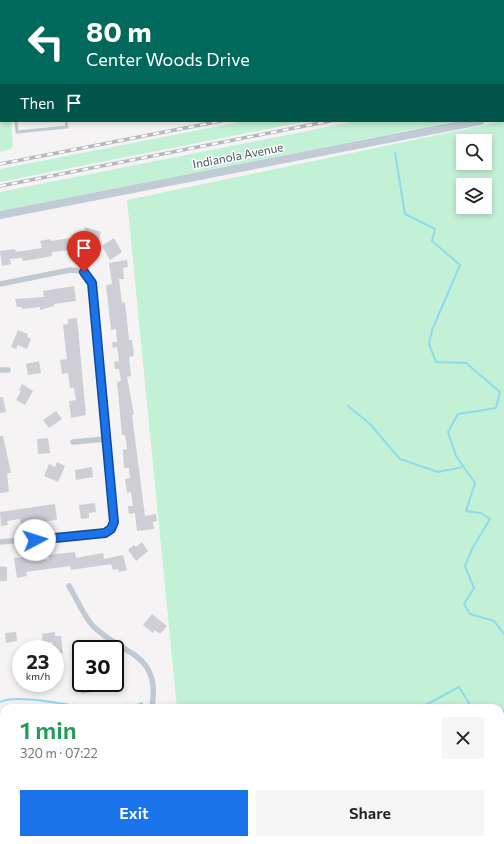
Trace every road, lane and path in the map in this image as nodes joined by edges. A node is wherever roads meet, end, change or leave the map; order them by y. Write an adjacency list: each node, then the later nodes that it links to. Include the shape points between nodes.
1 (16, 122): 2 (lane, via 17,132 67,127)
2 (66, 122)
3 (475, 122): 4 (main road, Indianola Avenue)
4 (0, 215)
5 (0, 284): 8 (street, via 70,270 84,272 92,283)
6 (0, 370): 7 (street)
7 (8, 370)
8 (106, 439): 9 (street); 10 (street, via 114,516 111,529 98,534)
9 (73, 442)
10 (0, 542)
11 (69, 586): 12 (street, via 93,625 136,655 147,668 154,690)
12 (152, 704)

